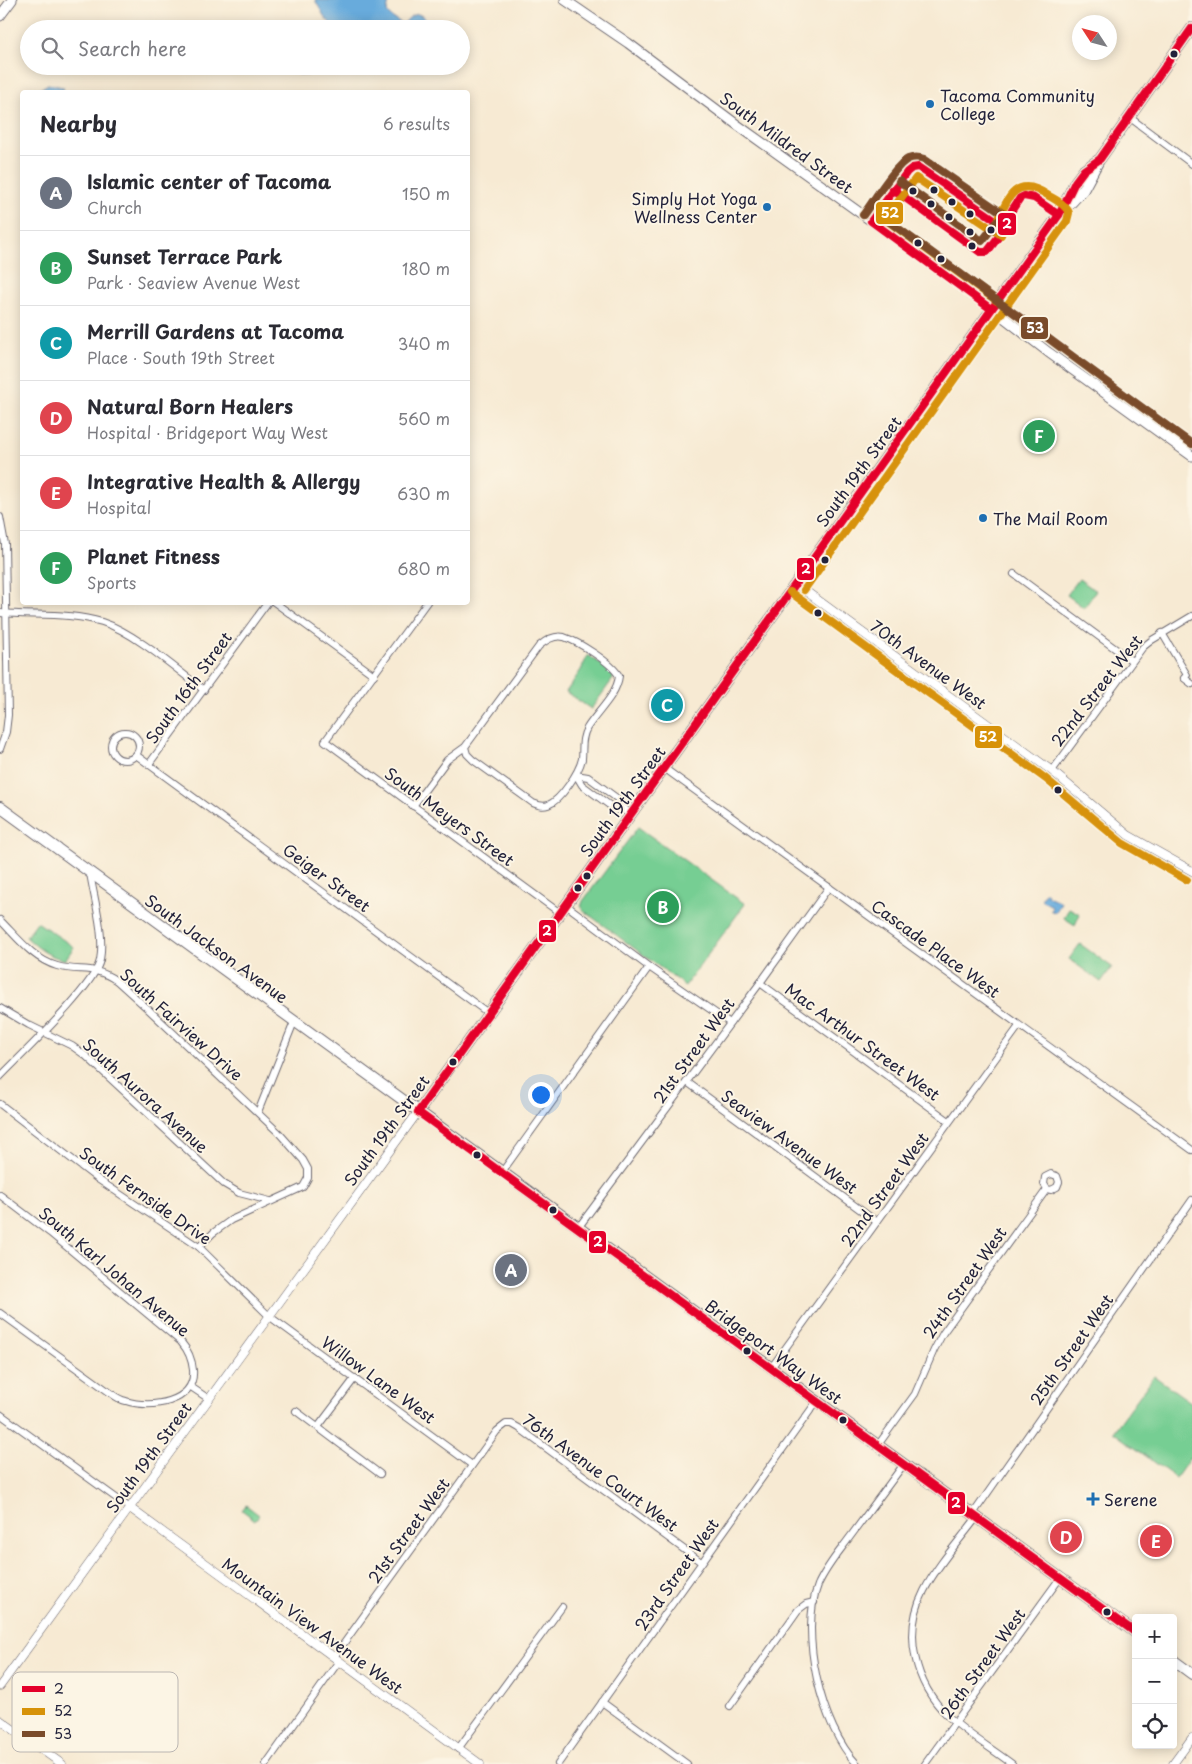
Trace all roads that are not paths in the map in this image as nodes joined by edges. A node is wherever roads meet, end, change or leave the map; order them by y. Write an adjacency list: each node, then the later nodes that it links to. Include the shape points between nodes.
1 (565, 0): 7 (main road, South Mildred Street)
2 (6, 3): 3 (main road)
3 (0, 16)
4 (1190, 34): 5 (main road, South 19th Street)
5 (1129, 117): 6 (street); 7 (main road, South 19th Street, via 1100,158 1074,182 1059,215)
6 (1192, 164)
7 (992, 309): 8 (main road, South Mildred Street); 11 (main road, South 19th Street)
8 (1192, 456)
9 (0, 517): 15 (street, via 5,535)
10 (1014, 574): 18 (street)
11 (796, 584): 26 (main road, South 19th Street); 27 (street, 70th Avenue West)
12 (266, 605): 21 (street, South 16th Street)
13 (278, 605): 19 (street)
14 (425, 605): 19 (street)
15 (4, 613): 21 (street, via 103,622 138,641); 23 (street, via 8,715)
16 (1192, 616): 17 (street, 22nd Street West)
17 (1162, 634): 18 (street, 22nd Street West, via 1148,643); 20 (street, via 1187,675 1184,678)
18 (1132, 661): 27 (street, 22nd Street West)
19 (374, 675): 29 (street, South Meyers Street, via 325,741)
20 (1192, 684)
21 (204, 690): 25 (street, South 16th Street)
22 (465, 747): 28 (street, via 473,760 532,803 541,806 553,802); 28 (street, via 539,646 552,638 564,637 612,665 619,676 617,686 586,730); 29 (street, via 447,760)
23 (0, 749)
24 (136, 755): 24 (street, via 139,748 135,736 124,732 114,737 111,744 114,755 125,760); 25 (street, Geiger Street)
25 (149, 764): 41 (street, Geiger Street)
26 (664, 768): 31 (main road, South 19th Street); 34 (street, Cascade Place West)
27 (1052, 771): 32 (street, 70th Avenue West, via 1128,835)
28 (576, 775): 31 (street, via 582,785 616,810); 31 (street, via 588,777 606,790 622,802)
29 (413, 806): 35 (street, South Meyers Street)
30 (0, 807): 33 (main road, South Jackson Avenue)
31 (628, 813): 35 (main road, South 19th Street)
32 (1192, 871)
33 (90, 873): 38 (street, via 101,938); 42 (main road, South Jackson Avenue)
34 (829, 887): 39 (street, 21st Street West); 44 (street, Cascade Place West)
35 (563, 909): 37 (street); 41 (main road, South 19th Street)
36 (0, 920): 38 (street, South Fairview Drive, via 33,953 48,963)
37 (649, 967): 43 (street); 53 (street)
38 (97, 970): 45 (street); 49 (street, South Fairview Drive, via 135,996)
39 (760, 983): 43 (street, 21st Street West); 51 (street, Mac Arthur Street West)
40 (0, 1008): 45 (street, South Aurora Avenue)
41 (488, 1012): 50 (main road, South 19th Street)
42 (294, 1022): 49 (street); 50 (main road, South Jackson Avenue)
43 (730, 1023): 47 (street, 21st Street West)
44 (1019, 1026): 51 (street, 22nd Street West); 52 (street, Cascade Place West)
45 (43, 1033): 46 (street); 57 (street, South Aurora Avenue, via 86,1056 224,1184 249,1196)
46 (0, 1077)
47 (687, 1082): 58 (street, Seaview Avenue West); 59 (street, 21st Street West)
48 (0, 1104): 60 (street, South Fernside Drive, via 99,1180)
49 (258, 1112): 57 (street, South Fairview Drive, via 296,1151 305,1163 308,1175 305,1185)
50 (418, 1112): 53 (main road, Bridgeport Way West); 62 (street, South 19th Street)
51 (950, 1121): 58 (street, 22nd Street West)
52 (1192, 1150)
53 (502, 1172): 59 (main road, Bridgeport Way West)
54 (1047, 1189): 72 (street, 24th Street West, via 943,1333 915,1394)
55 (0, 1195): 65 (street, South Karl Johan Avenue, via 181,1342 192,1360)
56 (1192, 1200): 77 (street, 25th Street West)
57 (273, 1201): 60 (street, via 231,1220)
58 (877, 1222): 63 (street, 22nd Street West)
59 (578, 1228): 63 (main road, Bridgeport Way West)
60 (199, 1247): 62 (street, South Fernside Drive)
61 (0, 1313): 65 (street, via 126,1402 146,1404 174,1400)
62 (269, 1316): 64 (street, Willow Lane West); 66 (street, South 19th Street)
63 (771, 1368): 67 (main road, Bridgeport Way West)
64 (354, 1378): 71 (street); 74 (street, Willow Lane West)
65 (191, 1386): 66 (street)
66 (209, 1399): 76 (street, South 19th Street)
67 (817, 1401): 72 (main road, Bridgeport Way West); 78 (street, 23rd Street West)
68 (296, 1411): 71 (street)
69 (0, 1414): 76 (street)
70 (508, 1423): 74 (street, 21st Street West, via 499,1428); 78 (street, 76th Avenue Court West)
71 (318, 1427): 75 (street)
72 (878, 1445): 73 (main road, Bridgeport Way West)
73 (904, 1464): 77 (main road, Bridgeport Way West); 80 (street, via 830,1565 818,1586)
74 (472, 1465): 83 (street, 21st Street West)
75 (380, 1474)
76 (130, 1508): 83 (street, Mountain View Avenue West); 86 (street, South 19th Street)
77 (975, 1515): 79 (main road, Bridgeport Way West); 90 (street, 25th Street West, via 928,1585 919,1603 913,1629 914,1654 920,1675 938,1703)
78 (701, 1562): 87 (street, 23rd Street West)
79 (1060, 1578): 82 (main road, Bridgeport Way West); 90 (street, 26th Street West)
80 (814, 1602): 88 (street, via 798,1610); 100 (street, via 813,1650 819,1691 834,1730)
81 (562, 1607): 93 (street)
82 (1132, 1630)
83 (336, 1659): 93 (street, Mountain View Avenue West); 96 (street, 21st Street West)
84 (1177, 1663): 85 (main road)
85 (1192, 1674)
86 (0, 1686)
87 (602, 1702): 98 (street, 23rd Street West); 99 (street)
88 (730, 1706)
89 (0, 1720): 91 (street)
90 (956, 1722): 101 (street, 26th Street West); 102 (street, 25th Street West)
91 (12, 1729)
92 (1192, 1738): 103 (street)
93 (458, 1748): 97 (street, Mountain View Avenue West)
94 (45, 1752): 95 (street)
95 (62, 1764)
96 (266, 1764)
97 (480, 1764)
98 (558, 1764)
99 (687, 1764)
100 (857, 1764)
101 (925, 1764)
102 (1012, 1764)
103 (1173, 1764)

